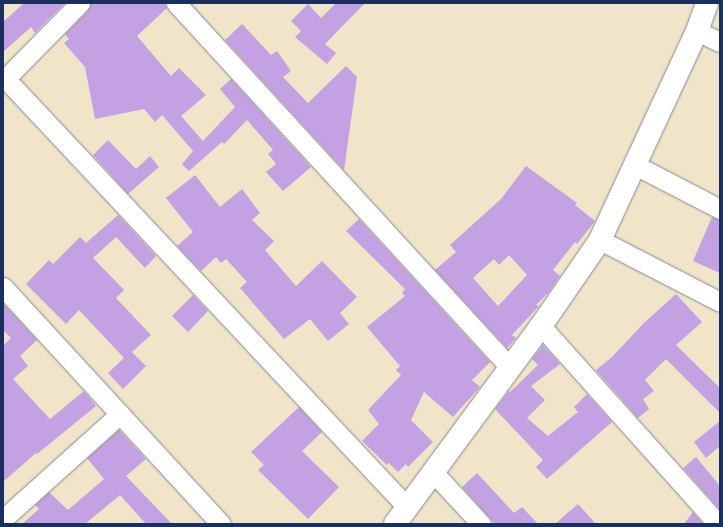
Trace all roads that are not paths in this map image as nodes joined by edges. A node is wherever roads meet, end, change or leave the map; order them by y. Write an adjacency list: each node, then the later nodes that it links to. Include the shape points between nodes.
1 (80, 3): 6 (street)
2 (176, 3): 13 (street)
3 (707, 3): 4 (street)
4 (697, 31): 5 (street); 7 (street)
5 (720, 42)
6 (4, 78): 16 (street)
7 (635, 165): 8 (street); 9 (street)
8 (720, 209)
9 (600, 240): 11 (street); 12 (street)
10 (3, 287): 14 (street)
11 (720, 302)
12 (541, 326): 13 (street); 20 (street)
13 (510, 368): 15 (street)
14 (120, 414): 17 (street); 18 (street)
15 (433, 472): 16 (street); 19 (street)
16 (402, 516)
17 (3, 519)
18 (221, 524)
19 (481, 524)
20 (718, 524)

